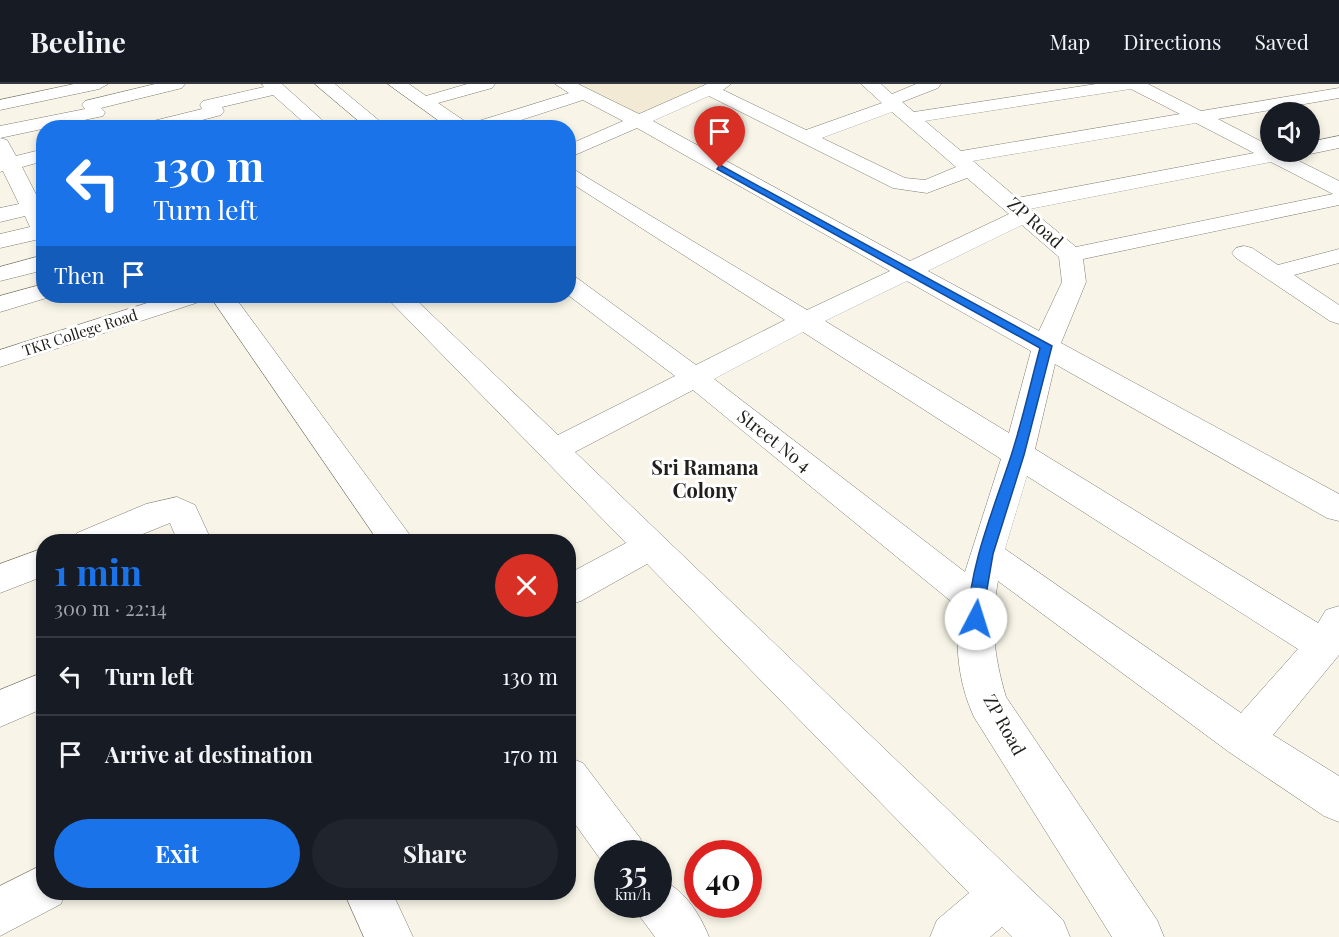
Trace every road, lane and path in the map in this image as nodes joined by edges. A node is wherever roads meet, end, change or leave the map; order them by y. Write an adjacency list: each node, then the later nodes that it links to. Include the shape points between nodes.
1 (99, 84): 11 (street)
2 (176, 84): 22 (street)
3 (189, 84): 21 (street)
4 (486, 84): 19 (street)
5 (564, 84): 16 (street)
6 (870, 84): 18 (street, ZP Road)
7 (932, 84): 18 (street)
8 (1130, 84): 24 (street)
9 (1135, 84): 23 (street)
10 (329, 85): 17 (street)
11 (78, 86): 20 (street); 22 (street)
12 (274, 86): 21 (street); 28 (street)
13 (401, 87): 17 (street); 19 (street)
14 (716, 87): 33 (street); 36 (street)
15 (1339, 93): 23 (street)
16 (585, 94): 32 (street); 33 (street)
17 (348, 103): 29 (street)
18 (892, 103): 24 (street, ZP Road); 36 (street)
19 (425, 104): 30 (street); 31 (street)
20 (0, 105)
21 (212, 108): 26 (street); 27 (street)
22 (98, 115): 25 (street)
23 (1197, 117): 39 (street); 45 (street)
24 (909, 118): 45 (street, ZP Road)
25 (69, 120)
26 (174, 120)
27 (223, 120)
28 (314, 120)
29 (370, 120)
30 (384, 120)
31 (451, 120)
32 (488, 120)
33 (638, 121): 41 (street); 62 (street)
34 (36, 126): 35 (street)
35 (0, 132)
36 (806, 137): 45 (street, via 913,188 927,187)
37 (1339, 142): 40 (street)
38 (0, 144): 46 (street)
39 (1260, 144)
40 (1320, 146)
41 (576, 148)
42 (36, 157): 46 (street)
43 (1260, 158): 54 (street)
44 (1296, 162): 50 (street)
45 (964, 164): 54 (street, ZP Road)
46 (6, 165): 49 (street)
47 (576, 177): 72 (street)
48 (36, 179): 49 (street)
49 (10, 186): 52 (street)
50 (1339, 189)
51 (1339, 199): 59 (street)
52 (36, 205)
53 (36, 206): 55 (street)
54 (1020, 210): 59 (street, ZP Road); 62 (street)
55 (0, 215)
56 (36, 232): 57 (street)
57 (0, 241)
58 (1244, 254): 63 (street)
59 (1071, 255): 73 (street, ZP Road, via 1074,282)
60 (1339, 256): 63 (street)
61 (36, 264): 64 (street)
62 (906, 272): 72 (street); 73 (street)
63 (1275, 273): 71 (street)
64 (0, 274)
65 (576, 289): 75 (street, Street No 4)
66 (36, 293): 70 (street)
67 (172, 303): 74 (street, TKR College Road)
68 (227, 303): 81 (street)
69 (405, 303): 76 (street)
70 (0, 304)
71 (1339, 316)
72 (804, 321): 75 (street); 77 (street)
73 (1046, 346): 77 (street, ZP Road); 78 (street)
74 (0, 359)
75 (694, 377): 76 (street); 87 (street, Street No 4)
76 (554, 450): 82 (street)
77 (1018, 455): 83 (street, ZP Road); 88 (street)
78 (1339, 509)
79 (108, 534): 80 (street, via 177,509)
80 (192, 534)
81 (392, 534)
82 (650, 546): 86 (street); 96 (street)
83 (986, 554): 87 (street, ZP Road); 91 (street)
84 (36, 564): 85 (street)
85 (0, 579)
86 (576, 587)
87 (976, 601): 104 (street, ZP Road, via 975,655 988,704)
88 (1331, 633): 91 (street)
89 (36, 692): 90 (street)
90 (0, 709)
91 (1244, 739): 93 (street)
92 (576, 788): 94 (street)
93 (1339, 801)
94 (614, 840)
95 (36, 892): 98 (street)
96 (1003, 894): 102 (street); 103 (street)
97 (371, 900): 100 (street)
98 (0, 912)
99 (671, 918): 101 (street)
100 (389, 937)
101 (685, 937)
102 (954, 937)
103 (1046, 937)
104 (1140, 937)

